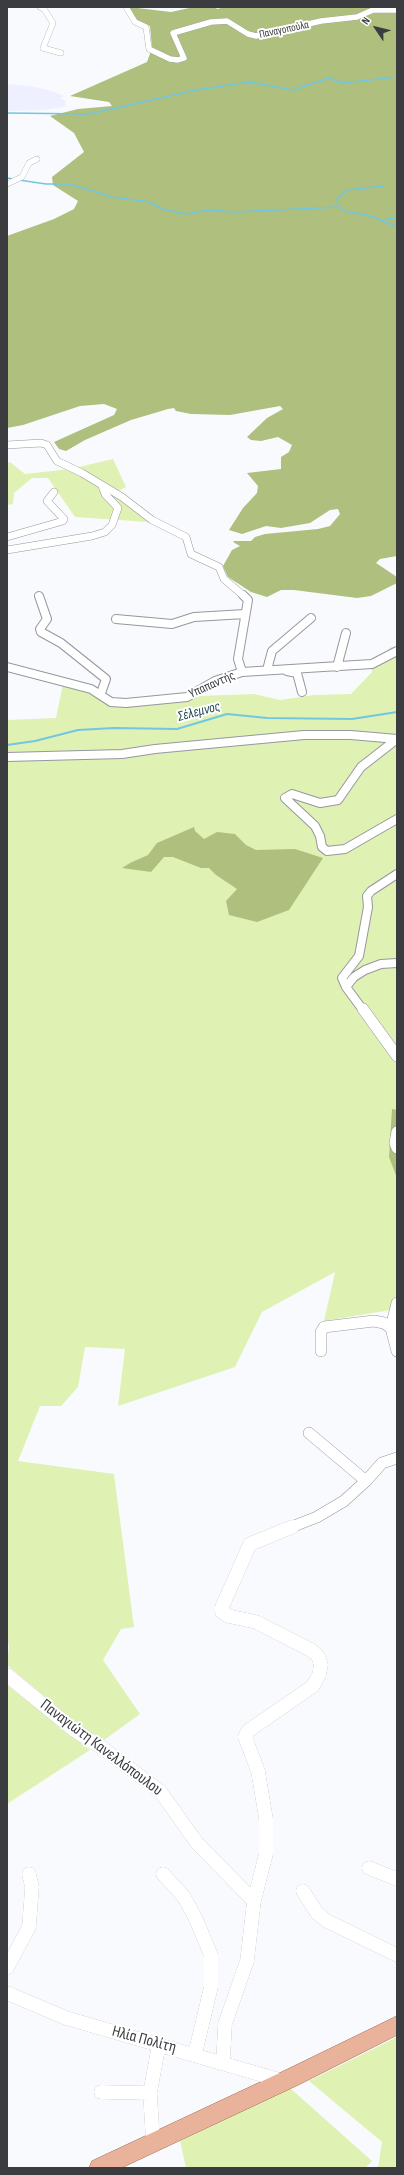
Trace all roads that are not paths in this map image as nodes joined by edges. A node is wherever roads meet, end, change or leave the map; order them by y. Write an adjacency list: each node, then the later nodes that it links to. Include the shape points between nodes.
1 (40, 7): 4 (street, via 53,23 43,48)
2 (126, 7): 3 (street, Παναγοπούλα, via 135,22 146,27 149,49 178,60 184,58 173,32 211,22 227,21 256,36 321,21 357,17 372,10)
3 (397, 10)
4 (61, 53)
5 (37, 159): 6 (street, via 29,163 22,176)
6 (7, 184)
7 (7, 445): 8 (street, via 48,445 57,461)
8 (102, 485): 11 (street, via 105,494 118,508 112,526 105,532); 13 (street, via 152,520 186,537 191,554 219,567 224,579 246,597 249,604)
9 (54, 492): 10 (street, via 47,501 64,519 63,521)
10 (7, 537)
11 (7, 550)
12 (39, 596): 23 (street, via 47,619 40,629 41,632 106,679)
13 (245, 614): 15 (street, via 194,617 172,624); 21 (street, via 238,659)
14 (311, 618): 20 (street, via 272,651)
15 (116, 619)
16 (346, 633): 18 (street)
17 (397, 651): 18 (street, Υπαπαντής, via 375,663)
18 (337, 666): 20 (street, Υπαπαντής)
19 (7, 668): 23 (street, Υπαπαντής)
20 (271, 669): 21 (street, Υπαπαντής); 22 (street, via 296,673)
21 (242, 672): 23 (street, Υπαπαντής, via 225,677 181,698 115,703 108,701)
22 (302, 692)
23 (101, 693)
24 (397, 739): 25 (street, via 351,735 304,735 122,754); 26 (street, via 360,767 338,800 320,803 292,794 285,798 315,826 322,847 327,851 345,848)
25 (7, 757)
26 (397, 819)
27 (397, 874): 29 (street, via 366,896 368,907 359,956 343,976 342,980)
28 (397, 963): 29 (street, via 381,964 365,970 354,977)
29 (346, 987): 30 (street)
30 (397, 1056)
31 (397, 1132): 32 (street)
32 (397, 1148)
33 (397, 1302): 34 (street)
34 (391, 1328): 35 (street, via 374,1321 324,1327 320,1332); 36 (street)
35 (321, 1351)
36 (397, 1351)
37 (309, 1433): 39 (street)
38 (397, 1458): 39 (street, via 382,1463)
39 (366, 1481): 46 (street, via 344,1501 318,1517 250,1544 222,1607 222,1612 228,1616 256,1622 311,1650 318,1656 321,1665 320,1675 313,1686 248,1731 245,1737 258,1771 266,1819 266,1854)
40 (7, 1675): 46 (street, Παναγιώτη Κανελλόπουλου, via 74,1730 160,1791 197,1843)
41 (369, 1868): 44 (street)
42 (29, 1874): 48 (street, via 32,1887 29,1927)
43 (163, 1874): 52 (street, via 184,1897 211,1955 212,1987)
44 (397, 1879)
45 (303, 1891): 47 (street, via 317,1913 327,1921)
46 (254, 1901): 53 (street, via 247,1961 225,2024)
47 (397, 1955)
48 (7, 1968)
49 (7, 1993): 51 (street, Ηλία Πολίτη, via 55,2014)
50 (397, 2025): 54 (main road)
51 (159, 2044): 52 (street, Ηλία Πολίτη); 56 (street)
52 (195, 2054): 53 (street, Ηλία Πολίτη)
53 (223, 2062): 54 (street, Ηλία Πολίτη)
54 (283, 2081): 57 (main road)
55 (101, 2092): 56 (street)
56 (150, 2093): 57 (street)
57 (153, 2143): 58 (main road)
58 (99, 2168)

